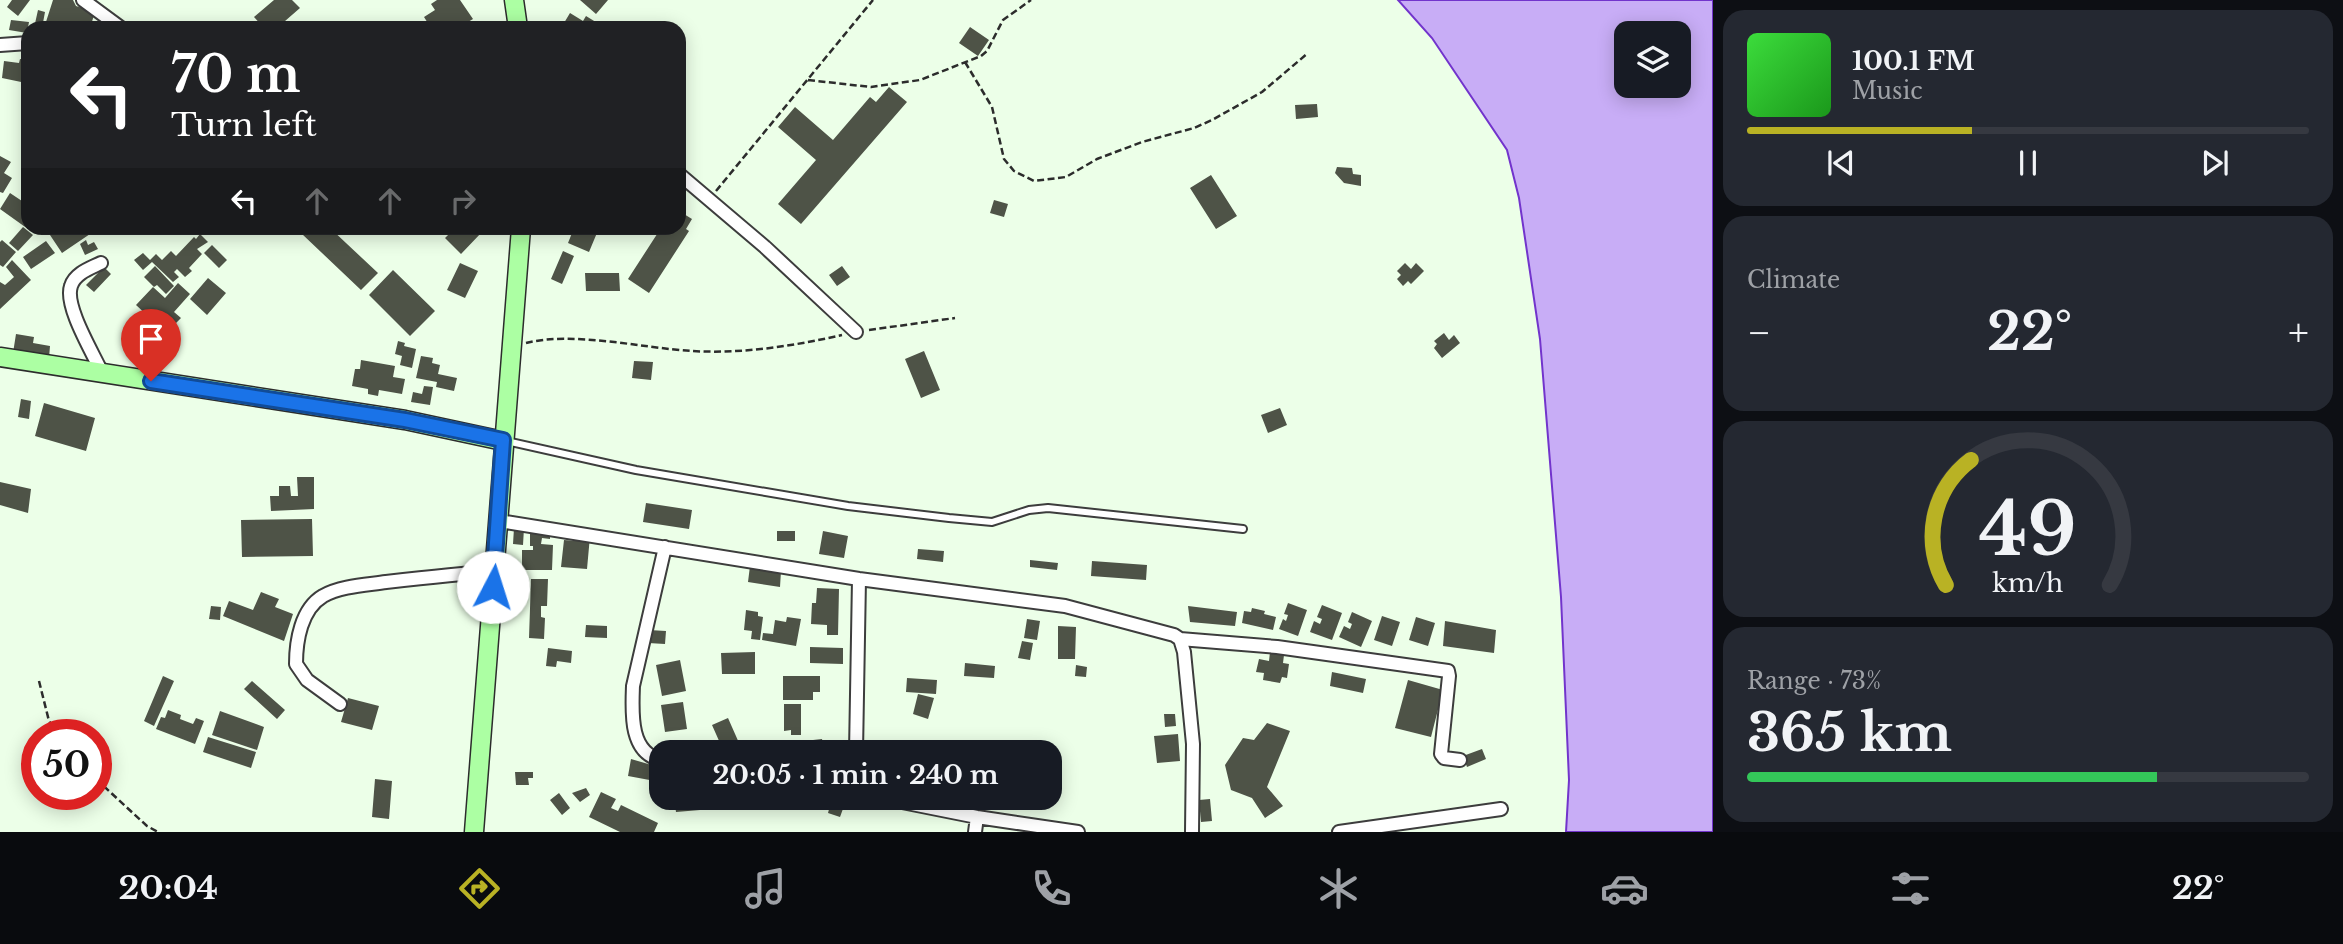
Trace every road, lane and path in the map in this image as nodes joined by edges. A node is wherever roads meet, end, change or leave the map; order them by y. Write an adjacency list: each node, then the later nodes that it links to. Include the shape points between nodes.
1 (83, 0): 5 (street)
2 (514, 0): 6 (main road)
3 (873, 0): 11 (path)
4 (1031, 0): 10 (path, via 1003,20 981,56)
5 (112, 21)
6 (517, 21)
7 (21, 44): 8 (street)
8 (0, 45)
9 (1308, 53): 10 (path, via 1262,92 1212,120 1119,150 1066,177 1034,181 1014,171 1004,159 992,107)
10 (965, 62): 11 (path, via 920,80 872,87)
11 (808, 80): 13 (path)
12 (686, 180): 13 (street)
13 (710, 199): 17 (street)
14 (520, 235): 18 (main road)
15 (101, 263): 20 (street, via 74,280 69,298)
16 (954, 318): 17 (path)
17 (856, 332): 18 (path, via 780,348 695,351 554,338 520,344)
18 (511, 351): 21 (main road)
19 (0, 357): 20 (main road)
20 (102, 373): 21 (main road, via 405,420)
21 (503, 440): 22 (main road); 23 (lane, via 636,470 848,506 992,522 1048,508)
22 (499, 521): 24 (street); 25 (main road)
23 (1243, 530)
24 (665, 547): 26 (street); 32 (street, via 633,686 633,726 641,748)
25 (494, 570): 29 (street, via 359,586 322,597 304,620 296,664 307,680); 39 (main road)
26 (859, 579): 27 (street, via 1065,606); 31 (street)
27 (1180, 639): 33 (street, via 1277,647 1448,671 1441,754); 42 (street, via 1193,744)
28 (38, 681): 30 (path)
29 (340, 704)
30 (48, 719)
31 (856, 740)
32 (649, 755)
33 (1460, 760)
34 (112, 794): 38 (path)
35 (1501, 809): 43 (street)
36 (942, 810): 37 (street)
37 (977, 817): 40 (street); 41 (street)
38 (158, 832)
39 (474, 832)
40 (975, 832)
41 (1078, 832)
42 (1192, 832)
43 (1339, 832)

